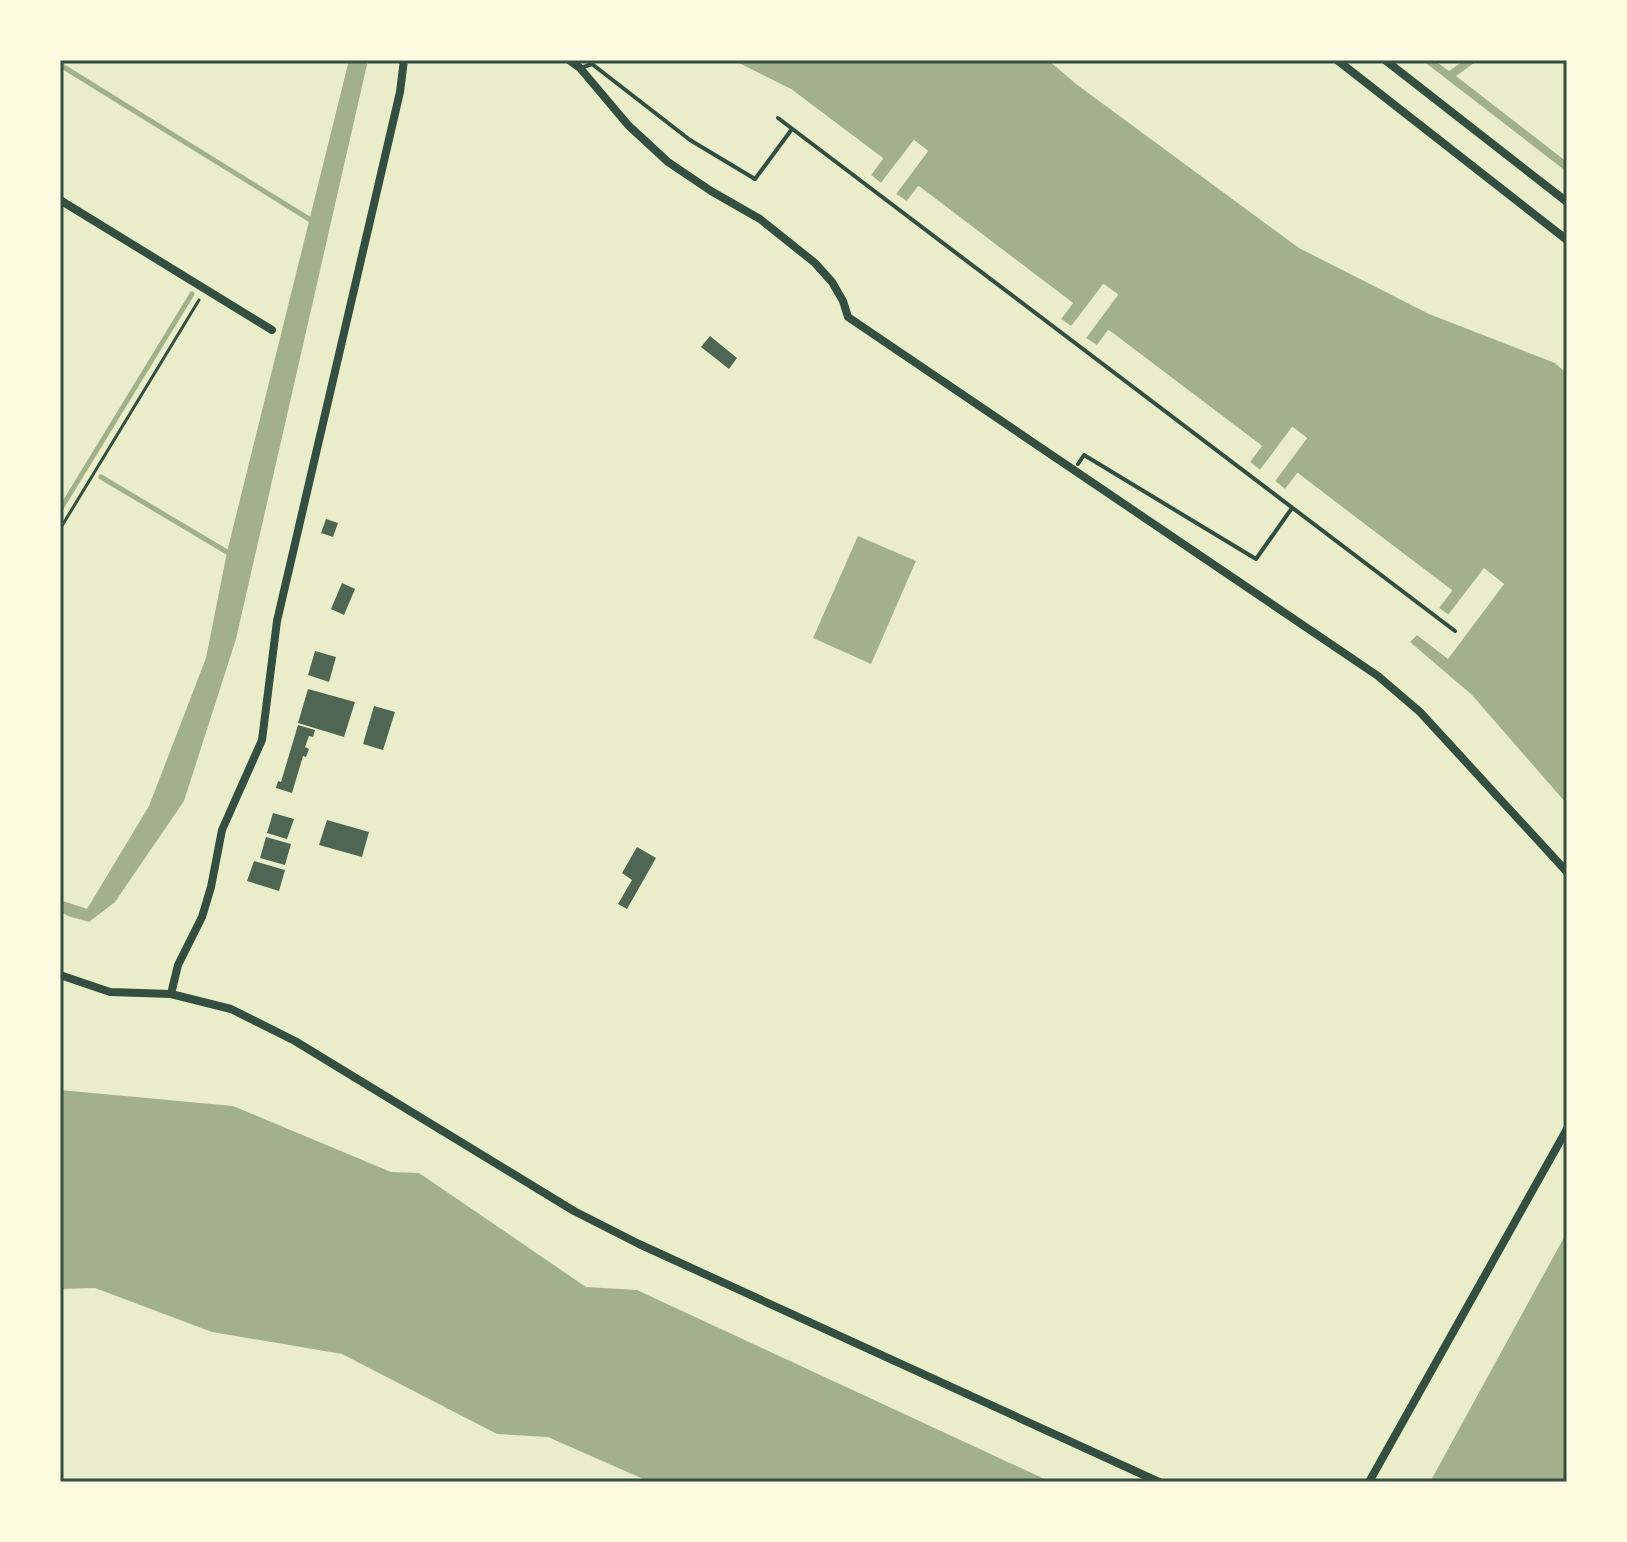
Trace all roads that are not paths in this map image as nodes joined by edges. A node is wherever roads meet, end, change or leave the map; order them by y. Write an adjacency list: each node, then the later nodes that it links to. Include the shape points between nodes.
1 (404, 60): 17 (street, via 277,621 262,740 222,830 202,917 178,965)
2 (569, 60): 5 (street)
3 (1337, 60): 10 (street)
4 (1385, 60): 9 (street)
5 (580, 68): 7 (lane, via 592,64 690,140 755,179); 15 (street, via 668,162 760,219 815,263 832,282 848,317 1378,676 1420,712)
6 (778, 118): 7 (lane)
7 (792, 129): 13 (lane)
8 (60, 200): 11 (street)
9 (1567, 202)
10 (1567, 240)
11 (272, 330)
12 (1078, 464): 13 (lane, via 1084,455 1256,559)
13 (1292, 508): 14 (lane)
14 (1455, 631)
15 (1567, 872)
16 (60, 975): 17 (street, via 110,992)
17 (171, 994): 19 (street, via 231,1009 295,1041 574,1211 639,1244)
18 (1567, 1129): 20 (street)
19 (1159, 1482)
20 (1369, 1482)

